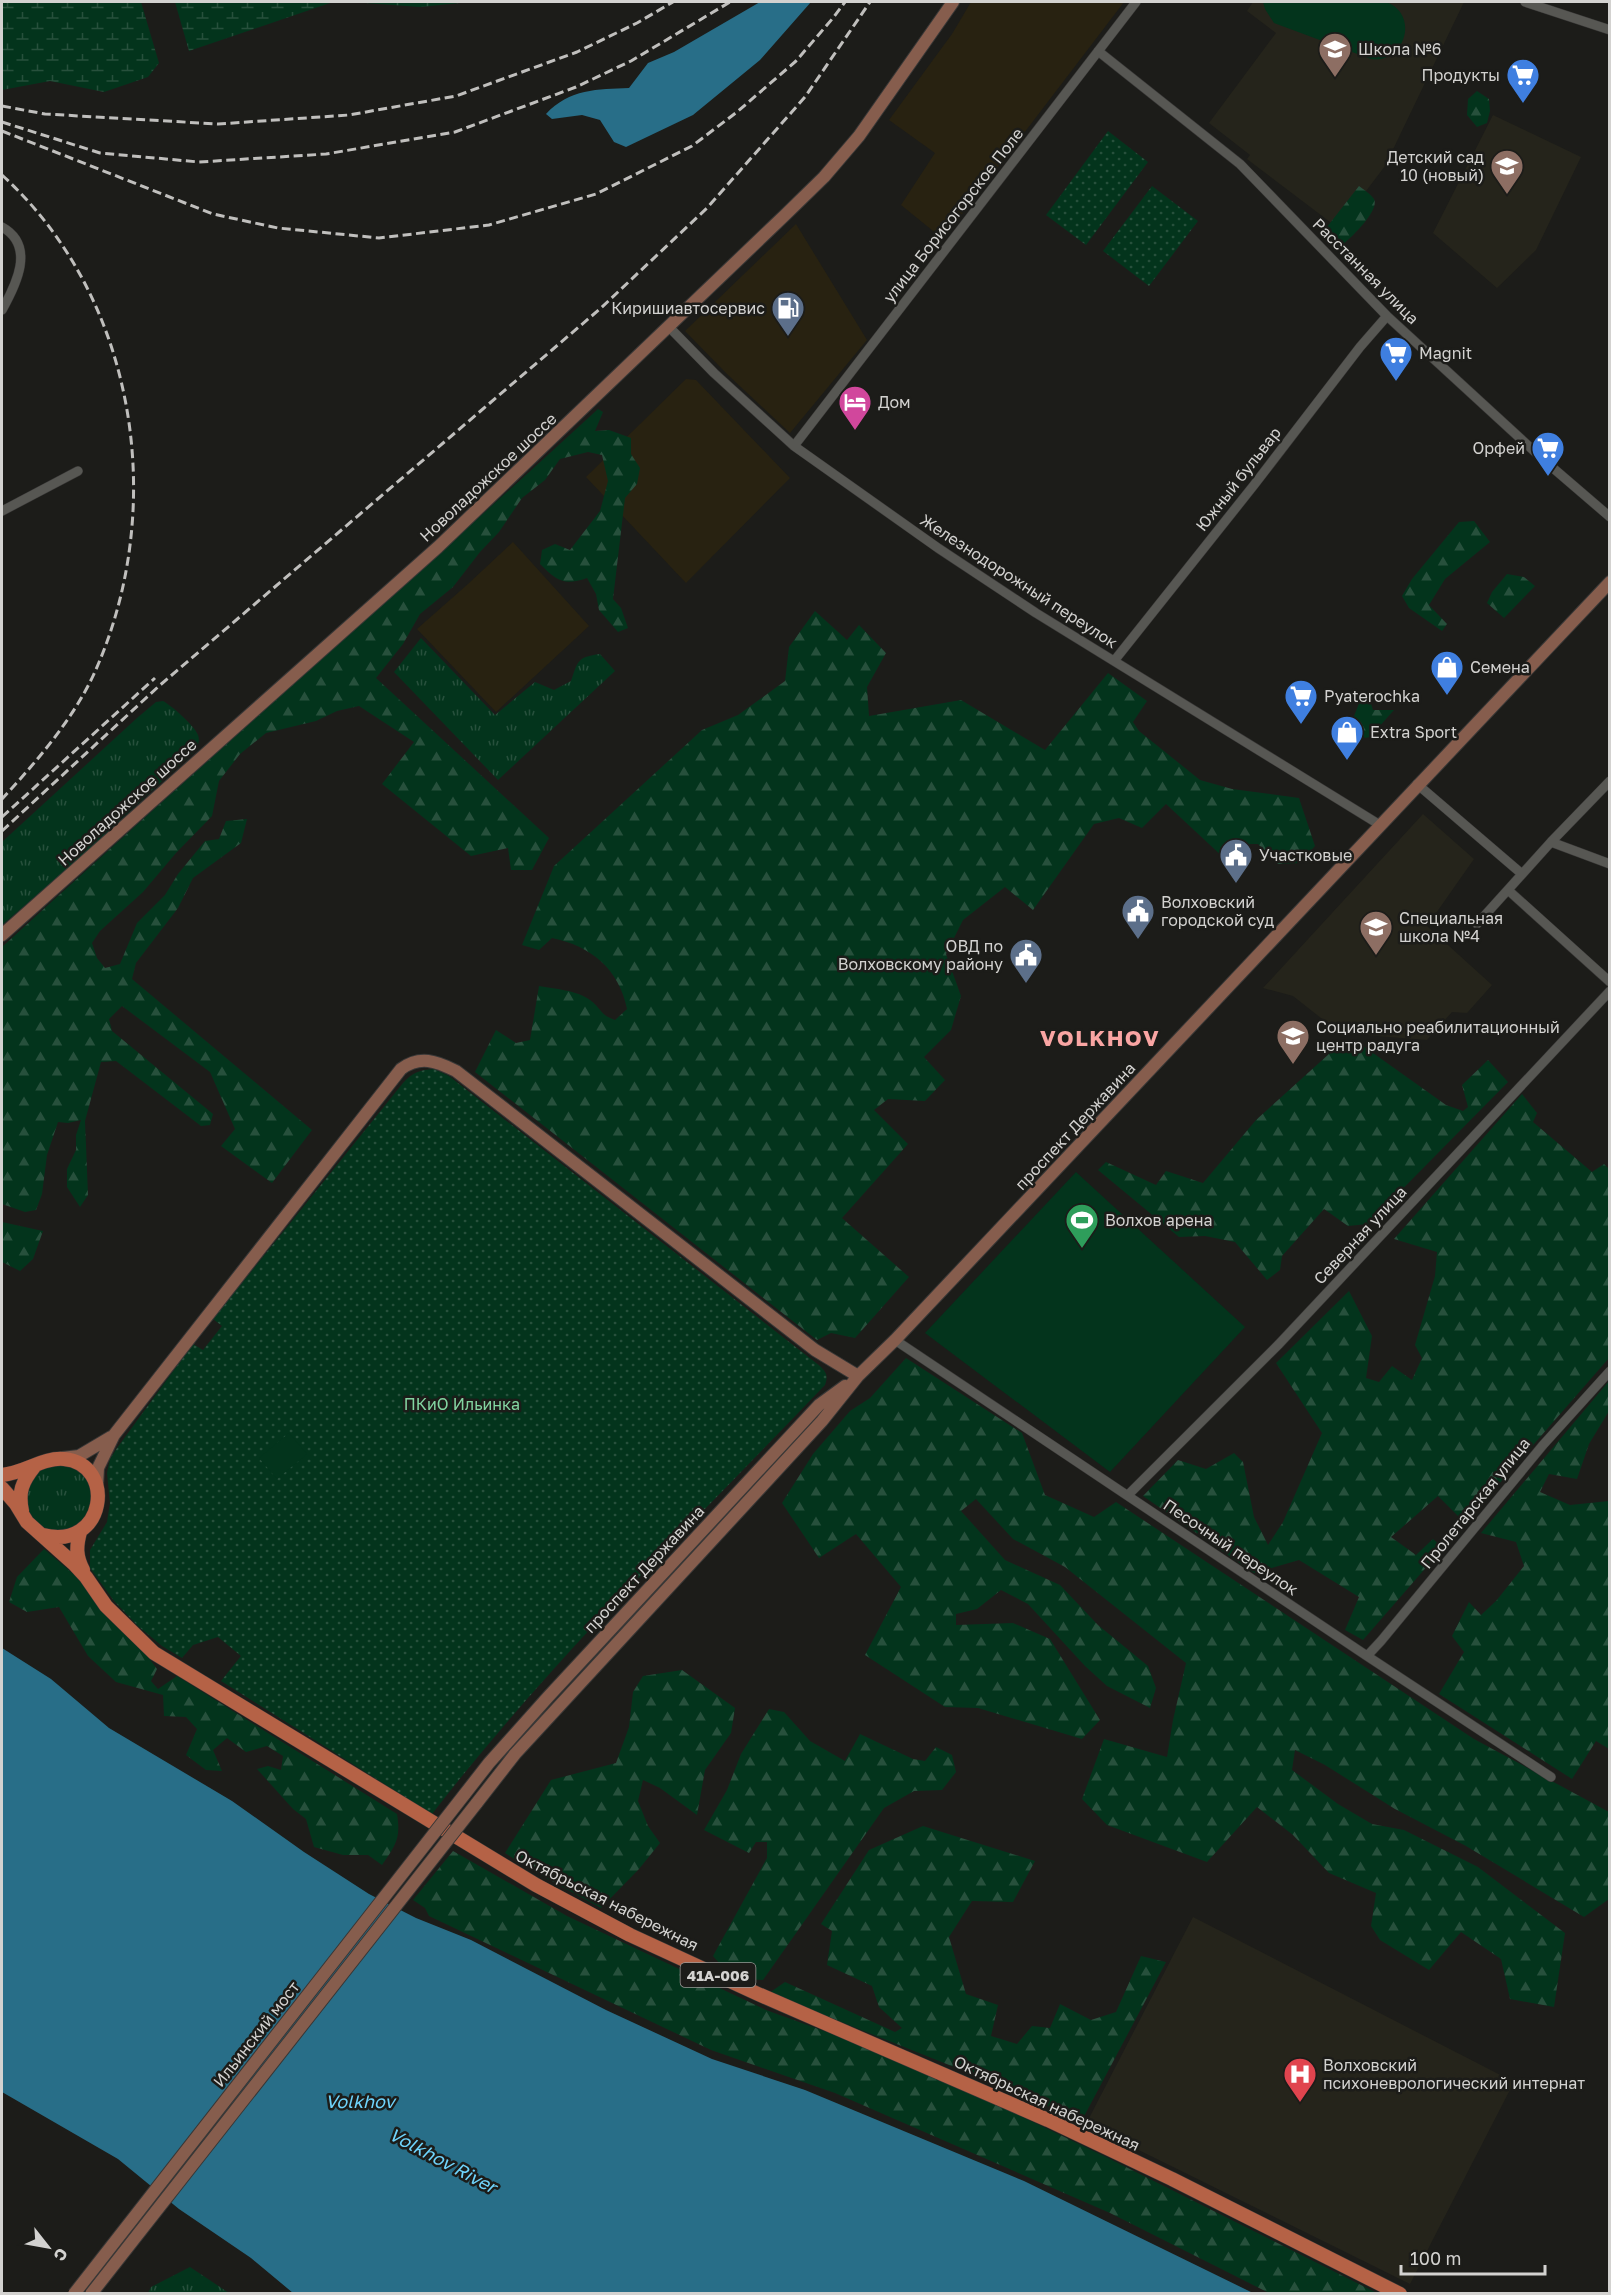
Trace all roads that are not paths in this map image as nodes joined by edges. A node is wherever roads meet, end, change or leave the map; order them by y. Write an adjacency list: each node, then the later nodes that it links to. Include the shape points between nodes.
1 (953, 2): 9 (main road, Новоладожское шоссе, via 859,136 824,177)
2 (1136, 2): 5 (street, улица Борисогорское Поле)
3 (1525, 2): 4 (street)
4 (1610, 30)
5 (1098, 51): 8 (street, Расстанная улица, via 1240,164); 10 (street, улица Борисогорское Поле)
6 (2, 227): 7 (street, via 19,248 21,268)
7 (2, 310)
8 (1387, 316): 13 (street, Расстанная улица); 15 (street, Южный бульвар)
9 (669, 327): 10 (street, Железнодорожный переулок); 24 (main road, Новоладожское шоссе, via 438,547)
10 (794, 446): 15 (street, Железнодорожный переулок, via 938,548)
11 (78, 471): 12 (street)
12 (2, 511)
13 (1610, 517)
14 (1610, 582): 17 (main road, проспект Державина)
15 (1114, 661): 18 (street, Железнодорожный переулок)
16 (1610, 781): 19 (street)
17 (1418, 784): 18 (main road, проспект Державина); 21 (street)
18 (1380, 825): 27 (main road, проспект Державина)
19 (1551, 842): 20 (street); 21 (street)
20 (1610, 864)
21 (1522, 874): 22 (street)
22 (1508, 890): 23 (street); 25 (street)
23 (1477, 924)
24 (2, 935)
25 (1610, 982)
26 (1610, 991): 36 (street, Северная улица, via 1280,1344)
27 (895, 1340): 29 (main road, проспект Державина); 36 (street, Песочный переулок)
28 (1610, 1371): 41 (street, Пролетарская улица)
29 (858, 1376): 30 (main road, via 815,1350 456,1071 435,1060 416,1061 401,1070); 43 (main road, проспект Державина, via 819,1405 548,1697); 44 (main road, проспект Державина, via 822,1421 515,1754)
30 (114, 1435): 31 (main road, via 79,1456); 34 (main road, via 98,1468)
31 (52, 1459): 32 (main road); 34 (main road, via 79,1464)
32 (34, 1467): 33 (main road); 37 (main road, via 23,1480 19,1496)
33 (2, 1475)
34 (97, 1485): 38 (main road, via 96,1512)
35 (2, 1488): 37 (main road, Октябрьская набережная / 41А-006)
36 (1128, 1495): 41 (street, Песочный переулок)
37 (22, 1513): 39 (main road, Октябрьская набережная / 41А-006)
38 (80, 1532): 39 (main road, via 55,1538); 40 (main road, via 78,1559)
39 (43, 1534): 40 (main road, Октябрьская набережная / 41А-006)
40 (86, 1577): 47 (main road, Октябрьская набережная / 41А-006, via 106,1606 154,1653 536,1885 630,1935 758,1994 1059,2125)
41 (1367, 1656): 42 (street, Песочный переулок)
42 (1551, 1777)
43 (464, 1795): 45 (main road, Ильинский мост, bridge)
44 (476, 1804): 46 (main road, Ильинский мост, bridge)
45 (74, 2294)
46 (91, 2294)
47 (1400, 2294)

